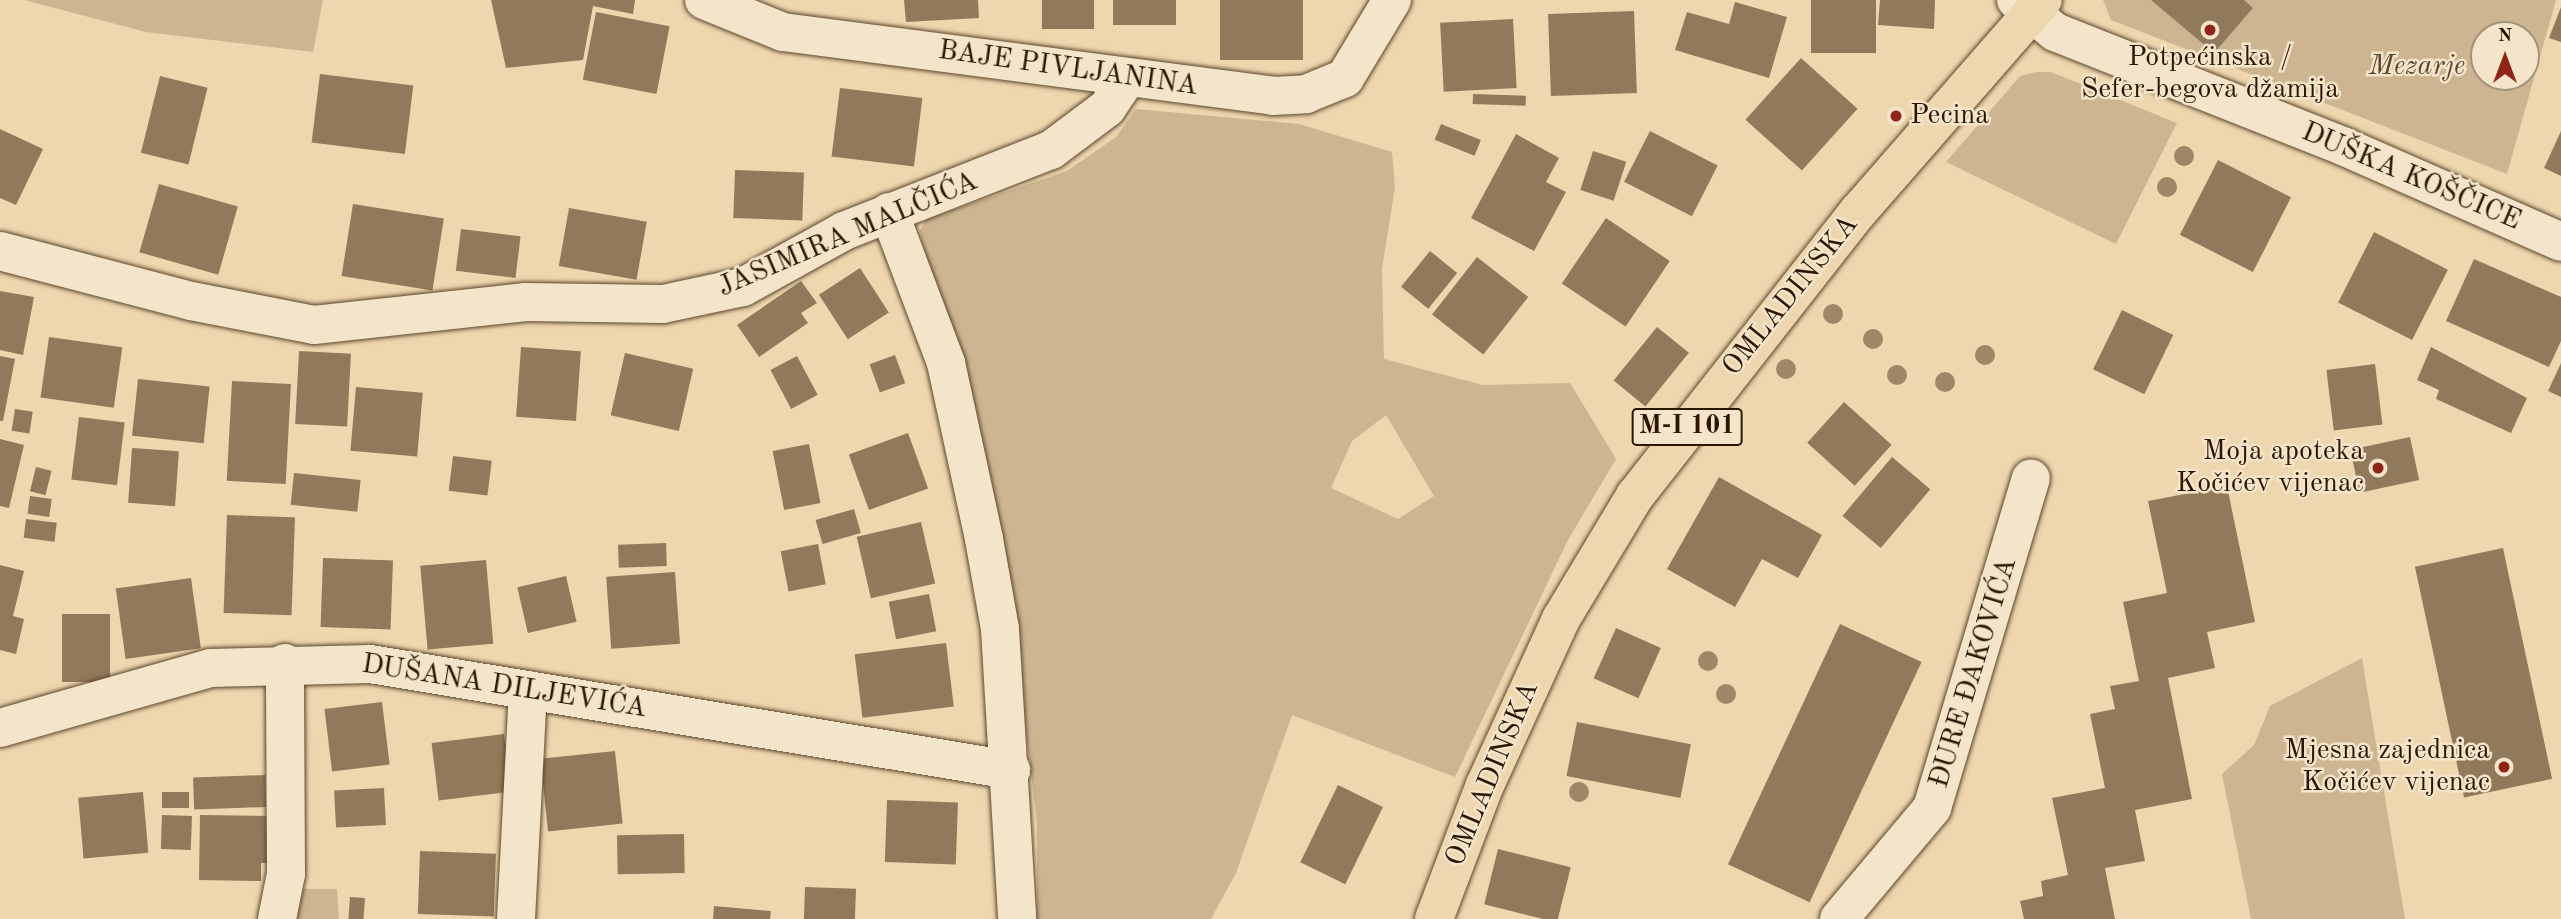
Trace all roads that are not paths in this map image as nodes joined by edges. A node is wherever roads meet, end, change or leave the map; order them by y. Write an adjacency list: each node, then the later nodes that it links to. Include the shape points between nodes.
1 (705, 0): 4 (street, BAJE PIVLJANINA, via 783,32 1024,60)
2 (1392, 0): 4 (street, BAJE PIVLJANINA, via 1345,78 1314,92 1273,96)
3 (2029, 5): 6 (street, DUŠKA KOŠČICE, via 2105,53 2345,147); 16 (main road, OMLADINSKA / M-I 101, via 1634,496 1556,630 1485,785)
4 (1126, 80): 5 (street, JASIMIRA MALČIĆA, via 1107,108 1051,150)
5 (890, 212): 7 (street, JASIMIRA MALČIĆA, via 743,286 702,296 608,307 503,303 314,325 191,301); 12 (street, via 946,363 957,409 1000,629)
6 (2561, 242)
7 (0, 251)
8 (2031, 480): 17 (street, ĐURE ĐAKOVIĆA, via 1932,808)
9 (285, 663): 10 (street, DUŠANA DILJEVIĆA, via 409,668); 11 (street, DUŠANA DILJEVIĆA, via 193,672); 13 (street, via 286,874)
10 (528, 690): 12 (street, DUŠANA DILJEVIĆA); 14 (street)
11 (0, 728)
12 (1011, 770): 15 (street)
13 (277, 919)
14 (516, 919)
15 (1017, 919)
16 (1434, 919)
17 (1839, 919)

